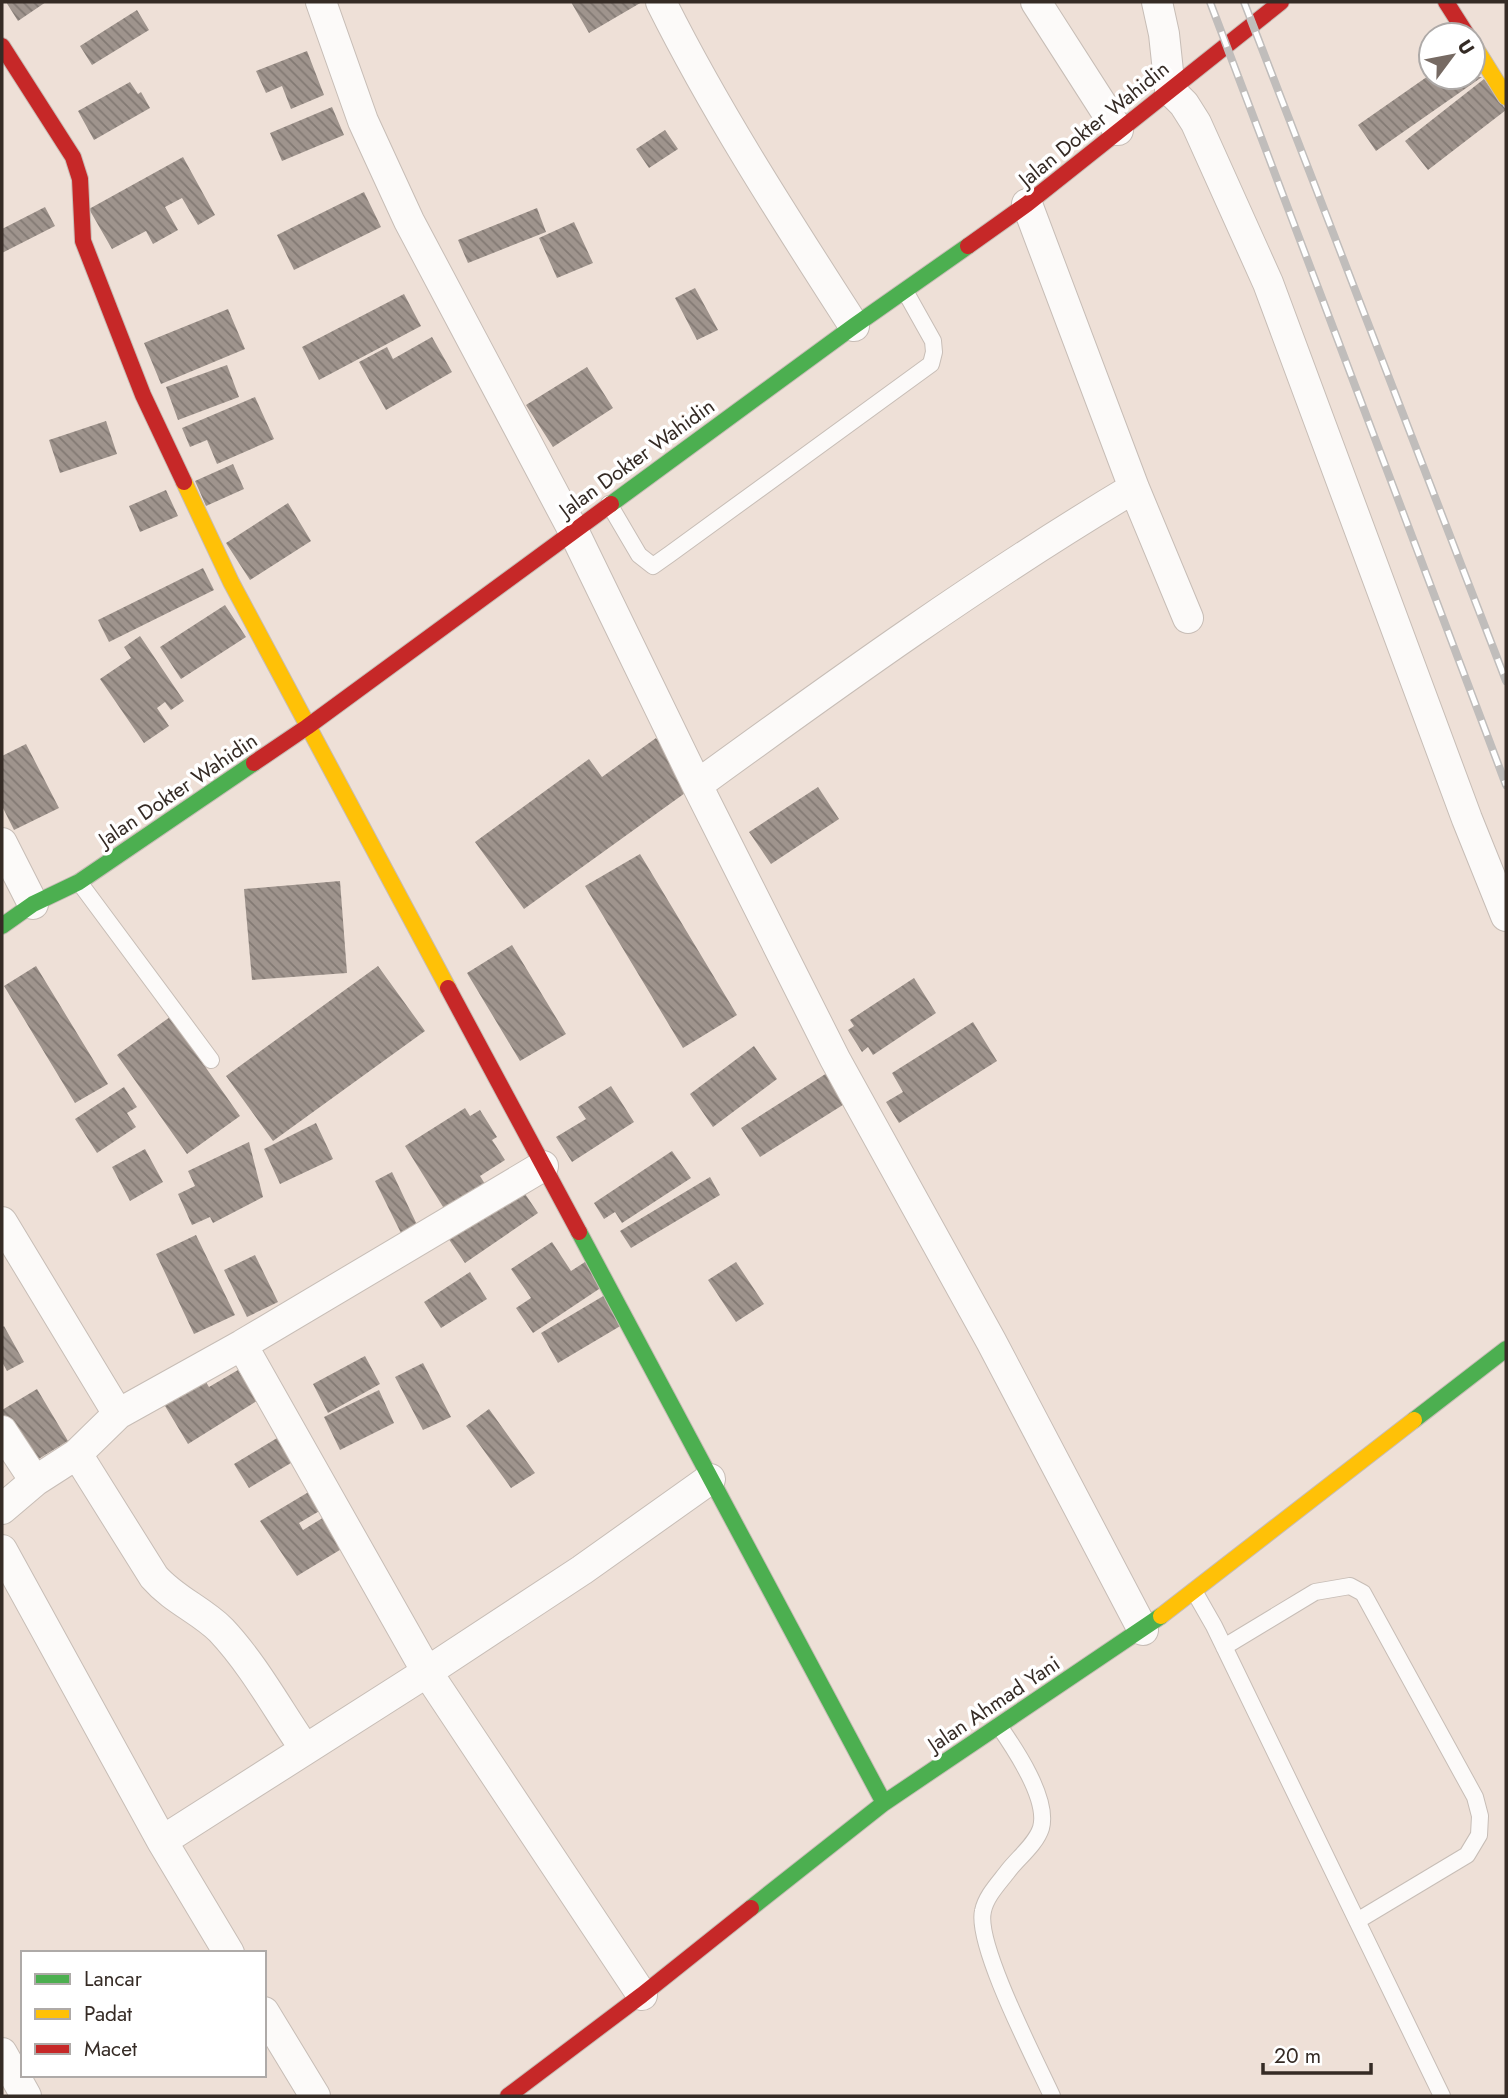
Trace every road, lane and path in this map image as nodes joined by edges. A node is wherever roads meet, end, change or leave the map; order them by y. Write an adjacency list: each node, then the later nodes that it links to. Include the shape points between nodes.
1 (321, 2): 18 (street, via 363,121 409,221)
2 (661, 2): 15 (street, via 786,220)
3 (1036, 2): 12 (street)
4 (1157, 2): 10 (street)
5 (1281, 2): 10 (street, Jalan Dokter Wahidin)
6 (1446, 2): 7 (street)
7 (1458, 21)
8 (2, 46): 20 (street, via 73,157 80,178 83,241 143,395 231,582)
9 (1487, 66): 11 (street)
10 (1170, 90): 12 (street, Jalan Dokter Wahidin); 25 (street, via 1196,123 1268,282)
11 (1506, 97)
12 (1118, 130): 13 (street, Jalan Dokter Wahidin)
13 (1027, 204): 14 (street, Jalan Dokter Wahidin); 16 (street)
14 (905, 291): 15 (street, Jalan Dokter Wahidin); 17 (lane, via 933,341 930,363 670,554 653,566 639,555)
15 (854, 326): 17 (street, Jalan Dokter Wahidin)
16 (1134, 488): 19 (street); 21 (street, via 1048,539 860,666)
17 (609, 504): 18 (street, Jalan Dokter Wahidin)
18 (573, 530): 20 (street, Jalan Dokter Wahidin); 21 (street)
19 (1188, 618)
20 (307, 727): 23 (street, Jalan Dokter Wahidin); 28 (street)
21 (697, 785): 40 (street, via 835,1059)
22 (2, 843): 24 (street)
23 (79, 882): 24 (street, Jalan Dokter Wahidin); 27 (lane)
24 (33, 904): 26 (street, Jalan Dokter Wahidin)
25 (1506, 916)
26 (2, 926)
27 (211, 1060)
28 (543, 1166): 30 (street); 35 (street)
29 (2, 1222): 32 (street)
30 (242, 1345): 32 (street); 42 (street)
31 (1506, 1349): 39 (street, Jalan Ahmad Yani)
32 (118, 1414): 34 (street)
33 (2, 1431): 36 (street)
34 (77, 1454): 36 (street); 44 (street, via 154,1577 233,1644)
35 (710, 1479): 42 (street); 45 (street)
36 (35, 1481): 37 (street)
37 (2, 1509)
38 (2, 1550): 46 (street)
39 (1194, 1591): 40 (street, Jalan Ahmad Yani); 41 (lane)
40 (1143, 1630): 43 (street, Jalan Ahmad Yani)
41 (1224, 1647): 47 (lane); 47 (lane, via 1315,1592 1350,1586 1363,1593 1475,1797 1479,1835 1467,1855)
42 (427, 1672): 44 (street); 49 (street)
43 (999, 1726): 45 (street, Jalan Ahmad Yani); 55 (lane, via 1028,1773 1040,1803 1041,1828 991,1892 982,1911 982,1927 991,1960)
44 (305, 1749): 46 (street)
45 (884, 1803): 49 (street, Jalan Ahmad Yani)
46 (162, 1841): 48 (street)
47 (1357, 1921): 56 (lane)
48 (228, 1951)
49 (642, 1995): 54 (street, Jalan Ahmad Yani)
50 (266, 2015): 53 (street)
51 (2, 2053): 52 (street)
52 (26, 2096)
53 (315, 2096)
54 (508, 2096)
55 (1052, 2096)
56 (1442, 2096)

